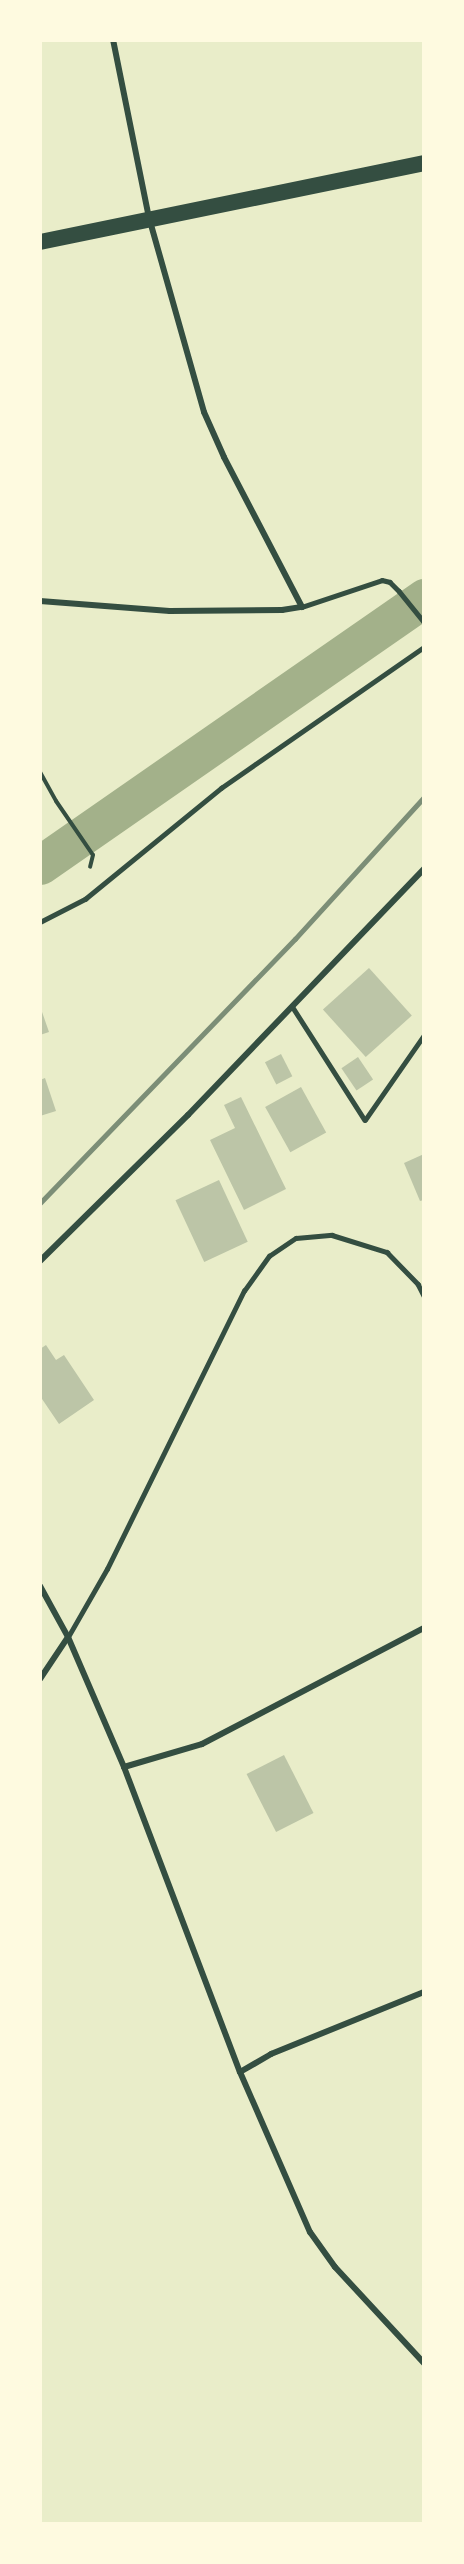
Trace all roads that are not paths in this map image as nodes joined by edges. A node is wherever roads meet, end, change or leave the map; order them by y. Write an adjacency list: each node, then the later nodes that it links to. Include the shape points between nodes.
1 (113, 40): 3 (street)
2 (423, 163): 3 (highway)
3 (148, 218): 4 (highway); 6 (street, via 204,412)
4 (40, 242)
5 (40, 601): 6 (street, via 170,610)
6 (302, 607): 7 (lane, via 376,580 390,582)
7 (423, 622)
8 (423, 647): 10 (lane, via 221,788 85,899)
9 (423, 868): 11 (street)
10 (40, 922)
11 (292, 1006): 12 (lane, via 364,1120); 13 (street)
12 (423, 1035)
13 (40, 1262)
14 (423, 1296): 17 (lane, via 418,1284 387,1252 332,1235 296,1238 269,1256 244,1291 107,1569)
15 (40, 1586): 17 (street)
16 (423, 1628): 19 (street, via 202,1744)
17 (68, 1637): 18 (street); 19 (street)
18 (40, 1679)
19 (124, 1767): 21 (street)
20 (423, 1992): 21 (street, via 271,2054)
21 (240, 2072): 22 (street, via 310,2232 334,2267)
22 (423, 2363)

